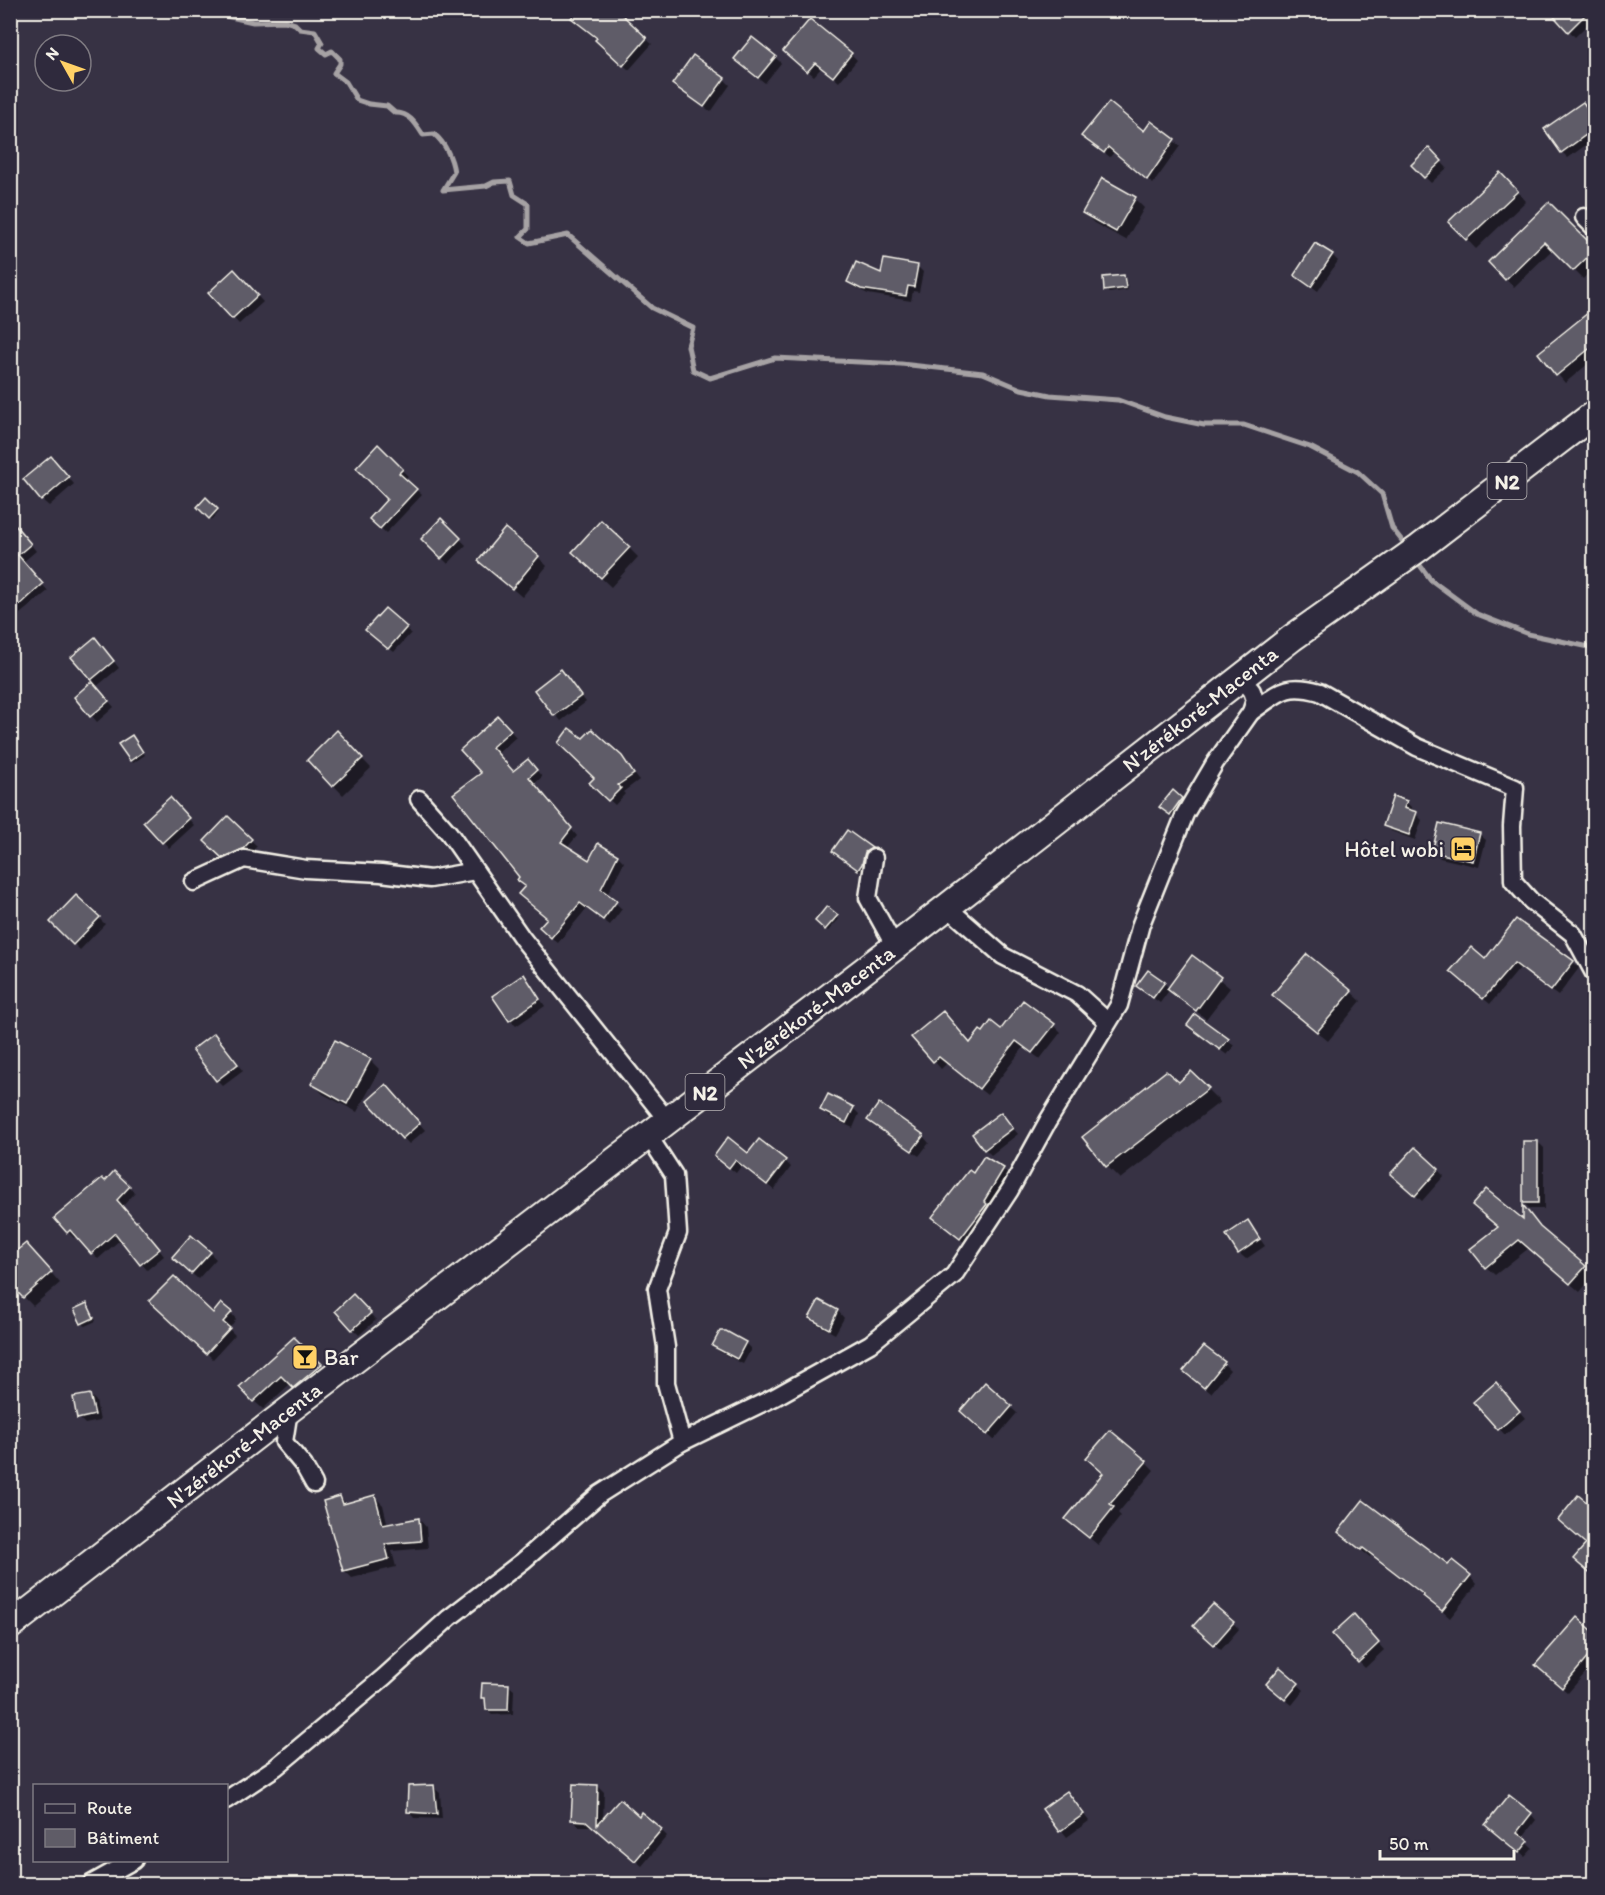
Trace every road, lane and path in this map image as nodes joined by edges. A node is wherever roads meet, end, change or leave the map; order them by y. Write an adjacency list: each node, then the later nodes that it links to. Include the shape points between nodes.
1 (1594, 414): 2 (highway, N'zérékoré-Macenta / N2)
2 (1241, 677): 3 (street, via 1255,700); 8 (highway, N'zérékoré-Macenta / N2)
3 (1251, 712): 10 (street, via 1292,687 1320,692 1416,747 1515,788 1513,881 1531,901 1573,934); 11 (street, via 1185,814 1141,924 1119,1005)
4 (419, 799): 6 (street)
5 (874, 858): 9 (street, via 868,898)
6 (476, 871): 7 (street, via 430,879 306,869 244,859); 12 (street)
7 (194, 882)
8 (947, 907): 9 (highway, N'zérékoré-Macenta / N2); 11 (street, via 1003,956 1077,994)
9 (895, 947): 12 (highway, N'zérékoré-Macenta / N2)
10 (1594, 973)
11 (1108, 1022): 14 (street, via 1010,1190 954,1275 870,1344 775,1397)
12 (658, 1127): 13 (highway, N'zérékoré-Macenta / N2); 14 (street, via 674,1175 678,1233 657,1289 666,1347 666,1383)
13 (289, 1410): 15 (street, via 285,1442); 16 (highway, N'zérékoré-Macenta / N2)
14 (682, 1442): 17 (street, via 600,1494 276,1767)
15 (314, 1484)
16 (10, 1626)
17 (228, 1799)
18 (130, 1862): 19 (street)
19 (91, 1884)

